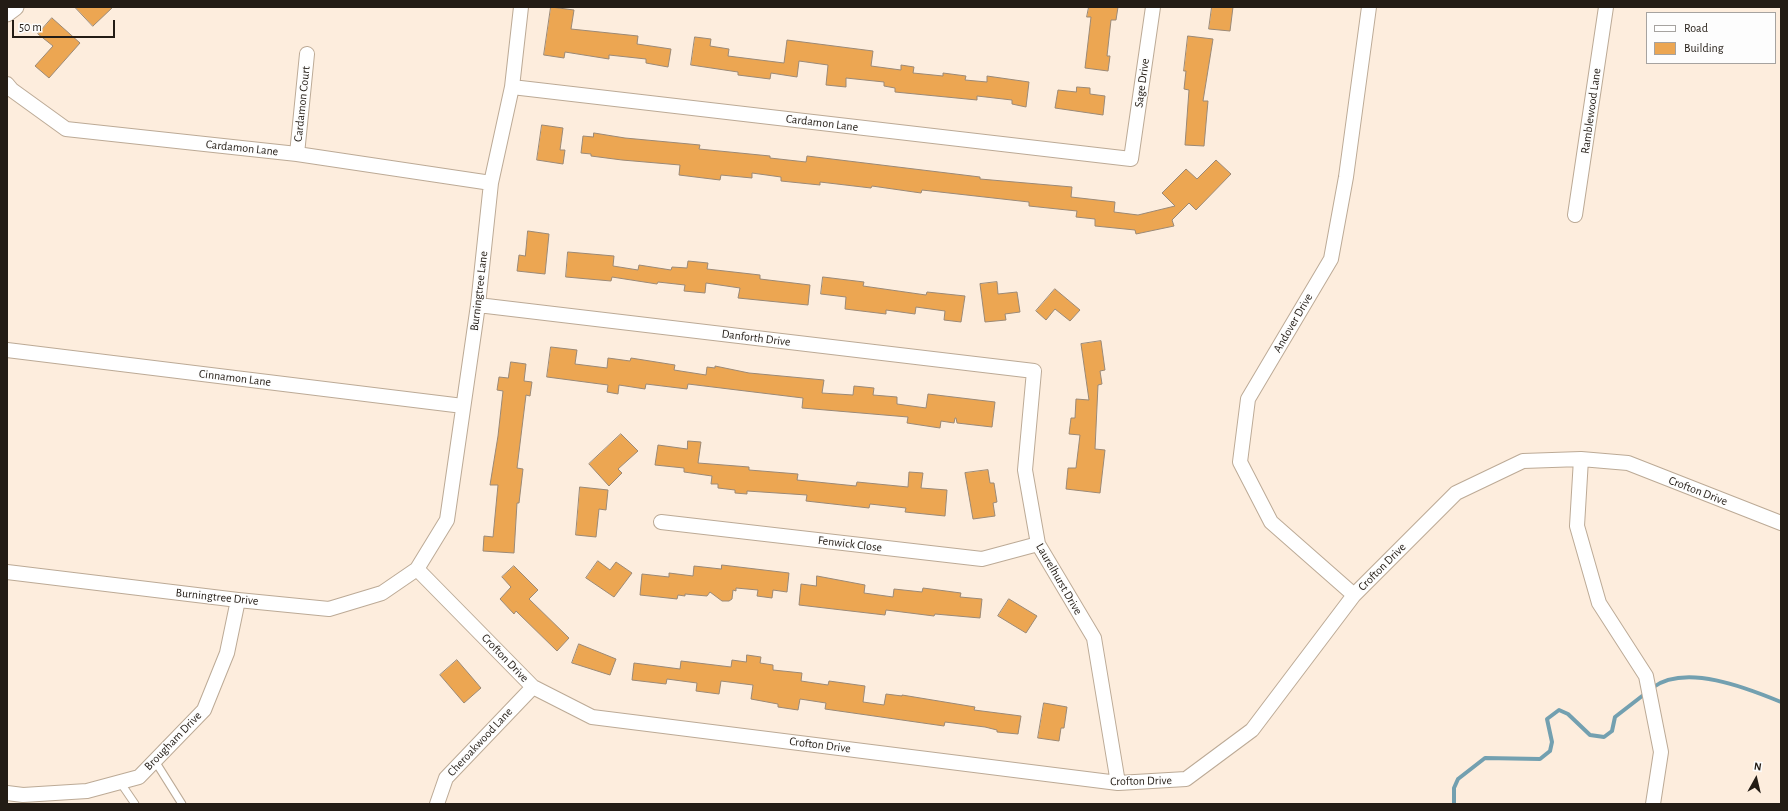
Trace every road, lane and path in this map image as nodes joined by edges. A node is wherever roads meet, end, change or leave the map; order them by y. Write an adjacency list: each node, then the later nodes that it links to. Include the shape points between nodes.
1 (15, 7): 6 (street)
2 (521, 7): 9 (street, Burningtree Lane)
3 (1153, 7): 11 (street, Sage Drive)
4 (1369, 7): 24 (street, Andover Drive, via 1346,177 1331,259 1248,399 1240,462 1271,522)
5 (1606, 7): 13 (street, Ramblewood Lane)
6 (7, 13)
7 (307, 54): 10 (street, Cardamon Court)
8 (7, 84): 10 (street, Cardamon Lane, via 66,129)
9 (512, 86): 11 (street, Cardamon Lane); 12 (street, Burningtree Lane)
10 (297, 154): 12 (street, Cardamon Lane)
11 (1131, 159)
12 (491, 183): 14 (street, Burningtree Lane)
13 (1575, 215)
14 (478, 305): 16 (street, Danforth Drive); 17 (street, Burningtree Lane)
15 (7, 350): 17 (street, Cinnamon Lane)
16 (1034, 371): 21 (street, Laurelhurst Drive, via 1025,470)
17 (464, 406): 22 (street, Burningtree Lane, via 447,520)
18 (1581, 459): 20 (street, Crofton Drive, via 1628,463); 24 (street, Crofton Drive, via 1523,461 1456,493); 34 (street, via 1577,526 1599,603 1646,676 1660,752)
19 (661, 522): 21 (street, Fenwick Close, via 982,559)
20 (1781, 523)
21 (1038, 544): 29 (street, Laurelhurst Drive, via 1094,638)
22 (417, 569): 25 (street, Burningtree Drive, via 382,593 330,609); 26 (street, Crofton Drive)
23 (7, 572): 25 (street, Burningtree Drive)
24 (1354, 595): 29 (street, Crofton Drive, via 1252,730 1186,779)
25 (238, 600): 27 (street, Brougham Drive, via 227,653 204,710)
26 (533, 687): 29 (street, Crofton Drive, via 592,716); 33 (street, Cheroakwood Lane, via 446,778)
27 (155, 761): 28 (street, Brougham Drive, via 139,777); 32 (lane)
28 (120, 782): 30 (street, Brougham Drive, via 86,791); 31 (lane)
29 (1118, 783)
30 (7, 793)
31 (135, 804)
32 (182, 804)
33 (437, 804)
34 (1653, 804)

